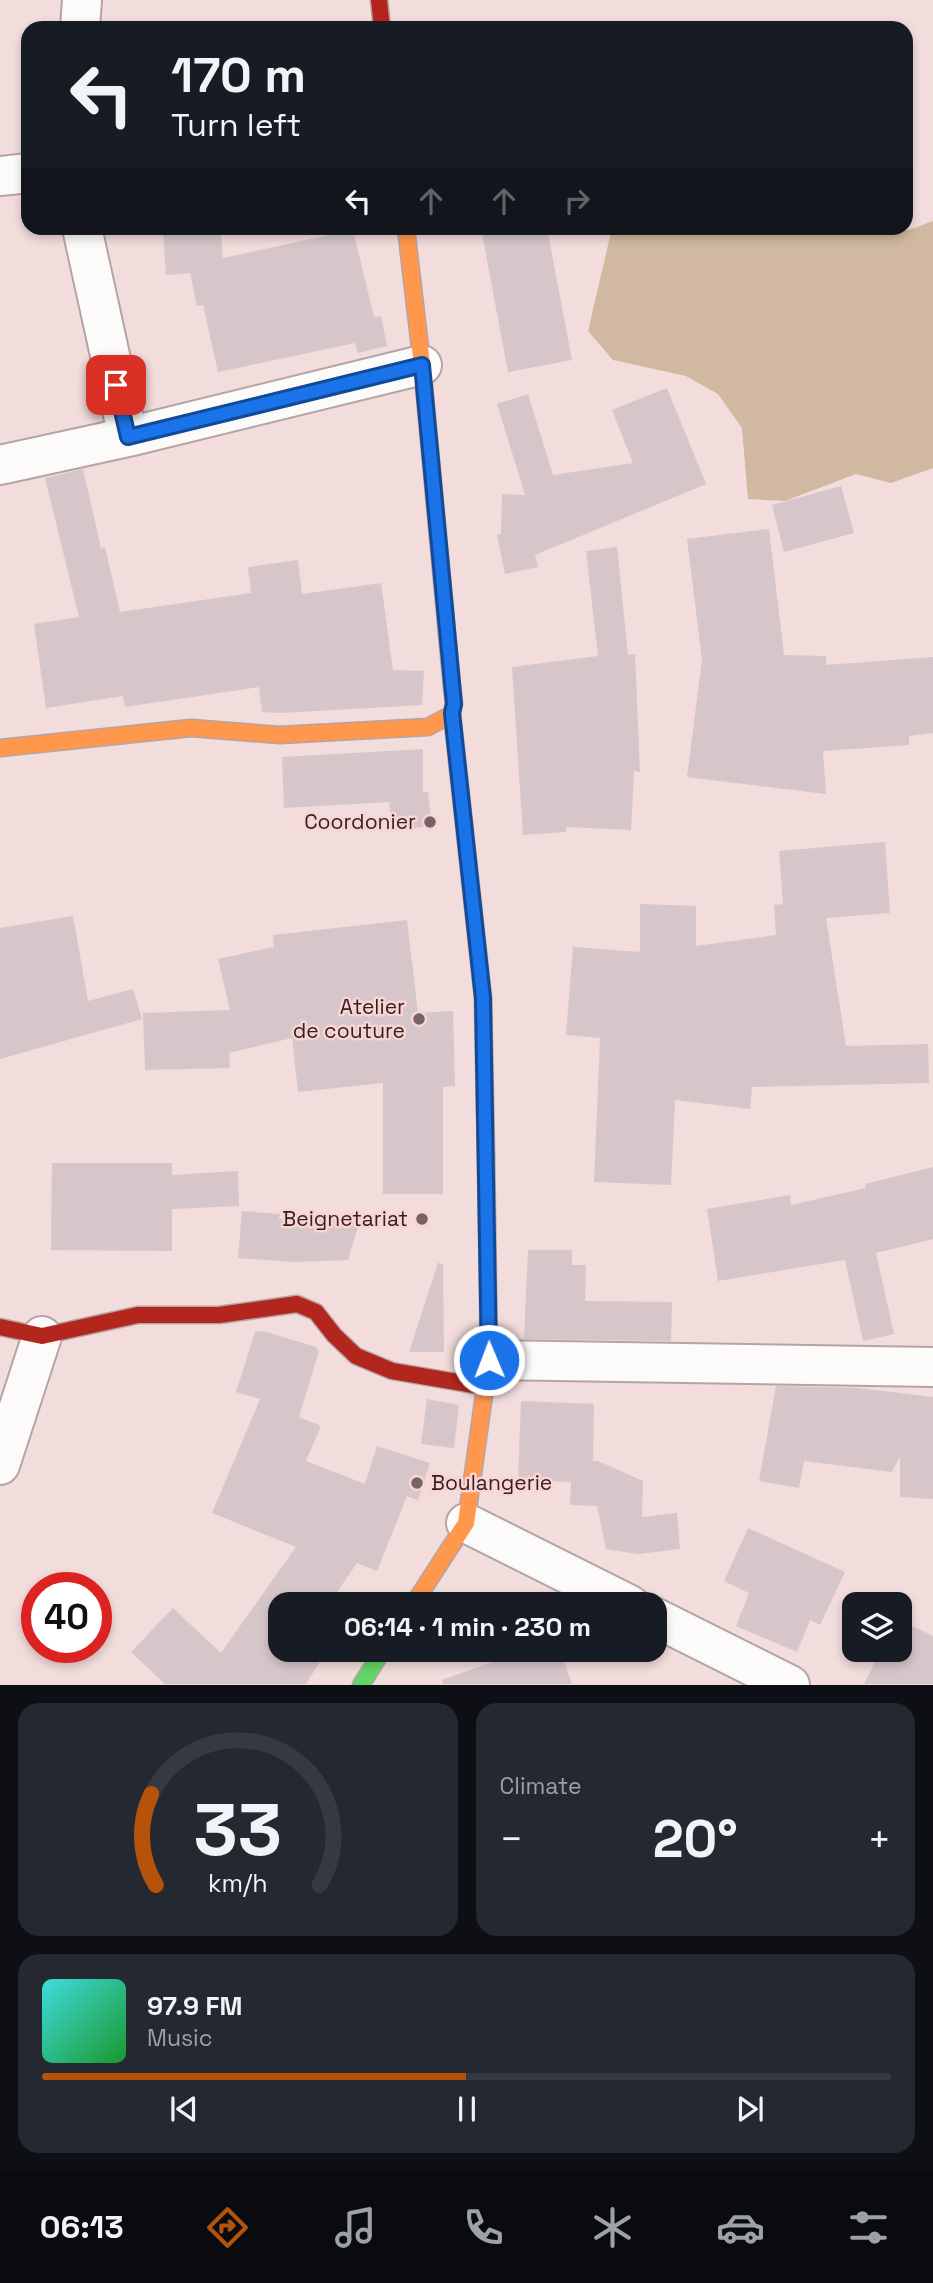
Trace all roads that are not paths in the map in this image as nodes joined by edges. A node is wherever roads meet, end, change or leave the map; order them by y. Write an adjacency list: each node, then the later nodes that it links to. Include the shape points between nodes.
1 (82, 0): 3 (street)
2 (379, 0): 4 (street)
3 (80, 21)
4 (381, 21)
5 (21, 174): 6 (street)
6 (0, 176)
7 (84, 235): 10 (street)
8 (407, 235): 9 (street)
9 (422, 365): 10 (street); 12 (street)
10 (128, 437): 11 (street)
11 (0, 465)
12 (452, 713): 13 (street, via 428,727 280,735 191,728); 17 (street, via 483,998)
13 (0, 748)
14 (0, 1327): 15 (street)
15 (42, 1336): 17 (street, via 138,1315 219,1315 297,1304 316,1312 356,1356 392,1371); 18 (street)
16 (933, 1367): 17 (street)
17 (488, 1373): 19 (street)
18 (0, 1465)
19 (466, 1523): 20 (street); 21 (street)
20 (421, 1592)
21 (604, 1592)
22 (667, 1624): 25 (street)
23 (375, 1662): 24 (street)
24 (361, 1685)
25 (790, 1685)

